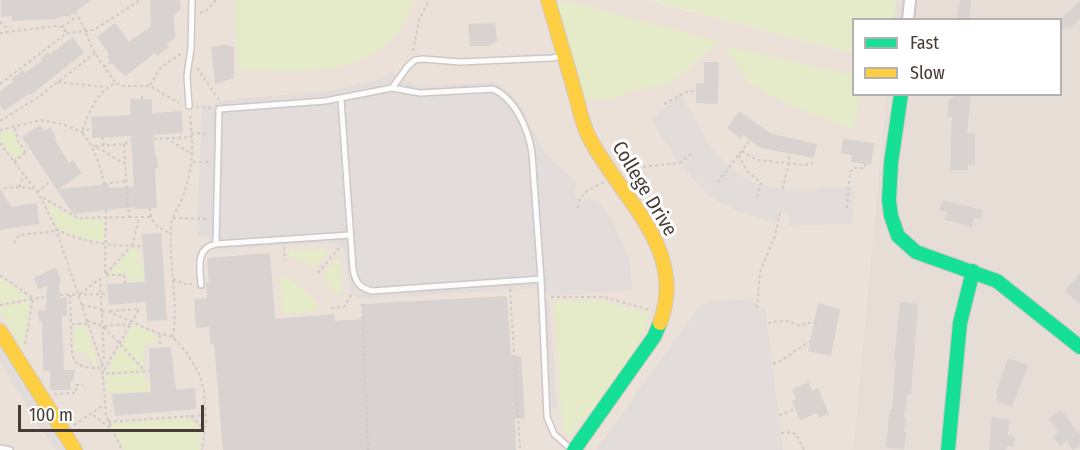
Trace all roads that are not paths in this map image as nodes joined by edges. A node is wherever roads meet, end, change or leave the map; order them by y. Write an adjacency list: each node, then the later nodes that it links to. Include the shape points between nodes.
1 (192, 0): 9 (lane)
2 (548, 0): 5 (street, College Drive)
3 (910, 0): 4 (street)
4 (908, 18)
5 (564, 55): 6 (lane, via 460,62 423,59 411,63); 20 (street, College Drive, via 588,132 649,226 662,257 667,287 664,311 654,337)
6 (392, 88): 8 (lane); 13 (lane, via 420,93 493,89 514,108 531,143)
7 (901, 96): 12 (street, via 889,194 893,227 904,244 916,252)
8 (341, 99): 10 (lane); 11 (lane, via 219,109)
9 (189, 106)
10 (350, 235): 11 (lane); 13 (lane, via 355,278 364,289 372,291)
11 (216, 244): 14 (lane, via 206,247 200,255)
12 (973, 271): 16 (street, via 997,281); 21 (street, via 960,323)
13 (541, 279): 20 (lane, via 547,417 554,434)
14 (201, 285)
15 (0, 331): 19 (street)
16 (1080, 347)
17 (0, 448): 18 (lane)
18 (10, 450)
19 (75, 450)
20 (573, 450)
21 (948, 450)

